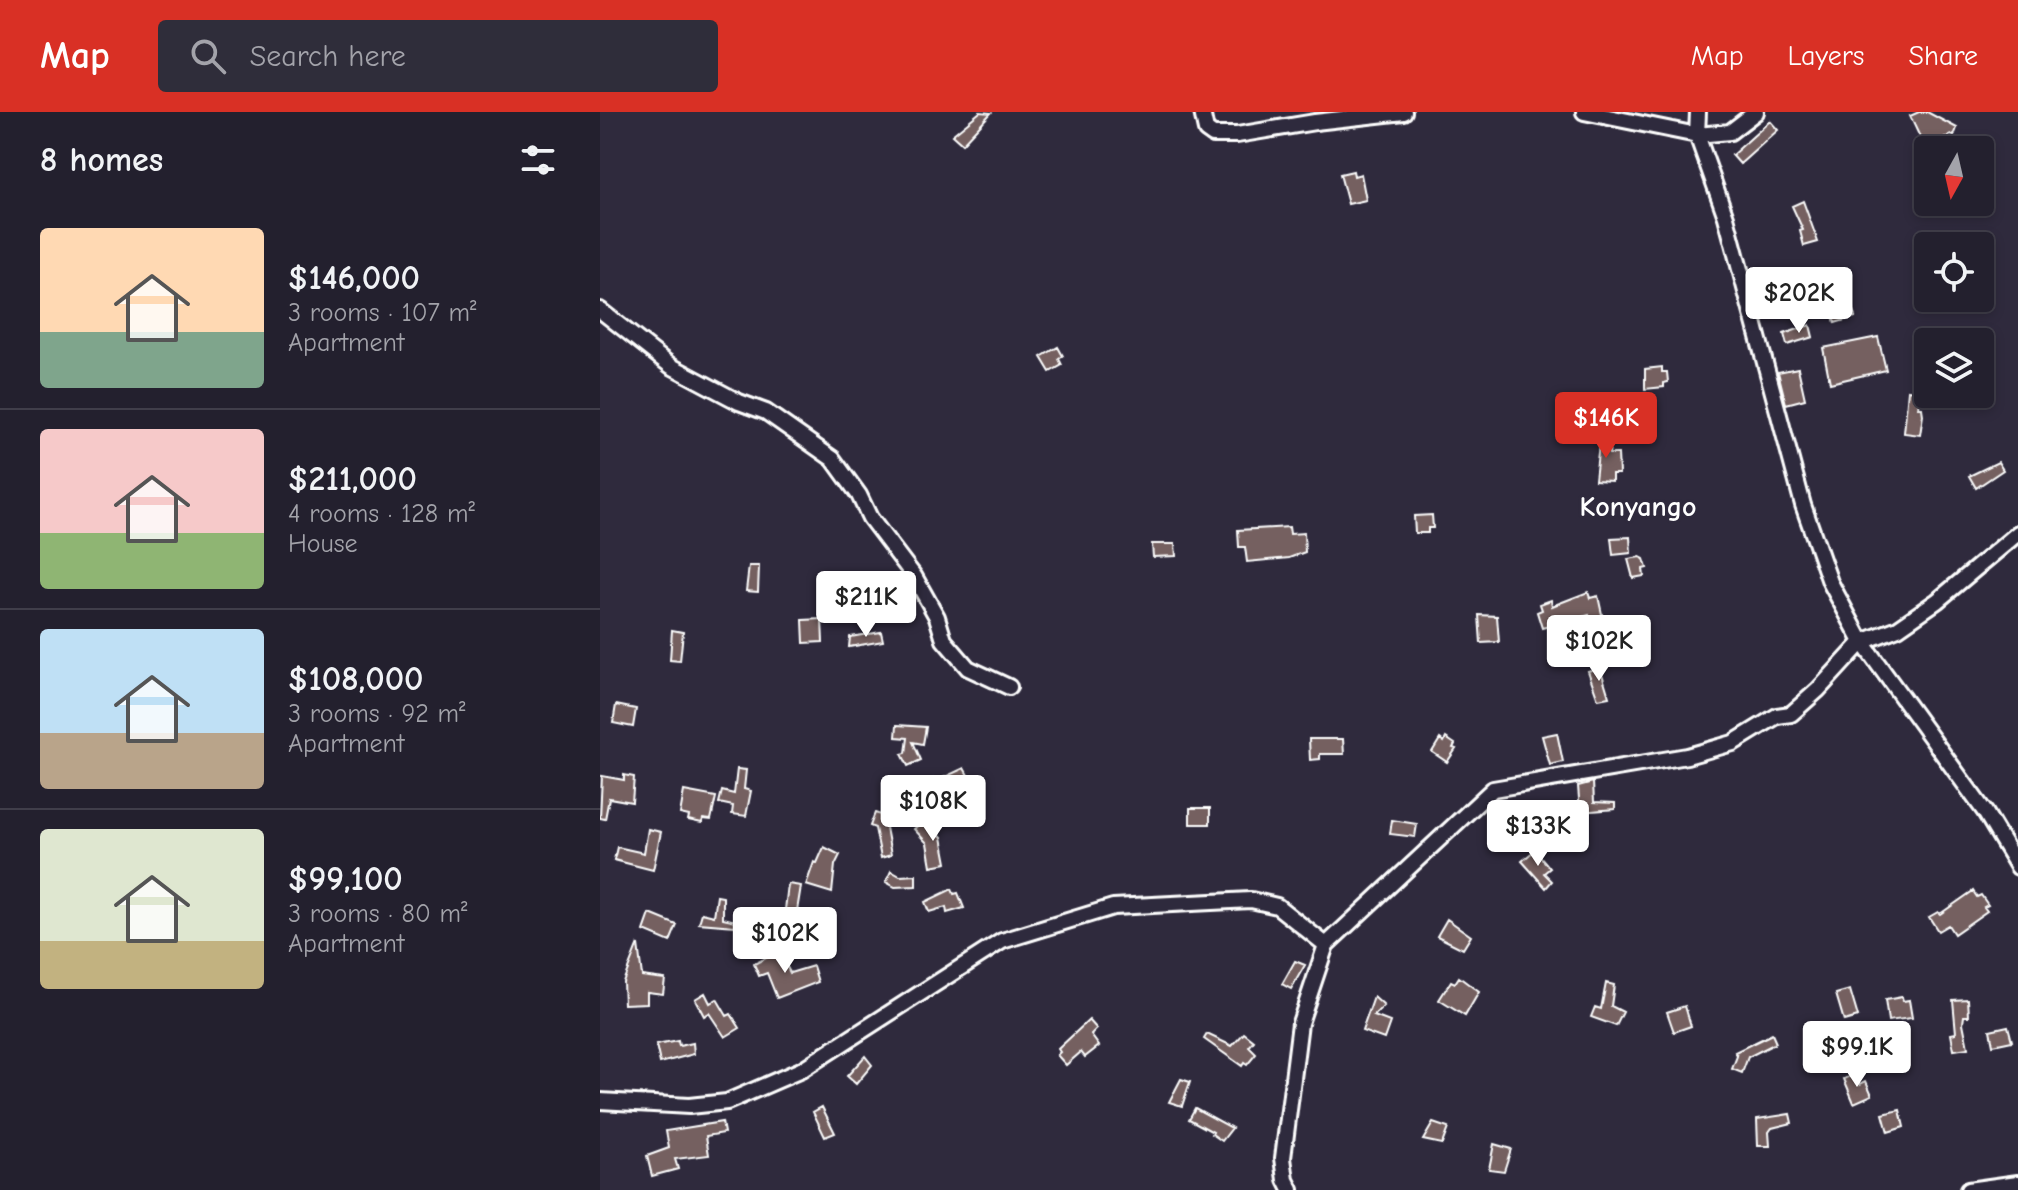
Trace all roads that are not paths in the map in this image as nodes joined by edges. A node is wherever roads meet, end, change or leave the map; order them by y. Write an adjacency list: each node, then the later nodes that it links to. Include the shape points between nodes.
1 (1202, 112): 2 (street, via 1206,130 1213,135)
2 (1404, 112)
3 (1584, 112): 6 (street)
4 (1698, 112): 6 (street)
5 (1756, 112): 6 (street, via 1730,132)
6 (1697, 135): 9 (street, via 1726,217 1803,505 1830,582)
7 (600, 310): 10 (street, via 671,366 766,412 833,459 914,576 944,640 968,668)
8 (2018, 533): 9 (street, via 1911,619)
9 (1862, 642): 11 (street, via 1985,812); 12 (street, via 1791,714 1777,716 1733,743 1687,756 1493,789)
10 (1009, 687)
11 (2018, 867)
12 (1326, 945): 13 (street, via 1277,906 1251,900 1113,907 1002,941 801,1070 727,1102 689,1106); 15 (street, via 1300,1023 1283,1158)
13 (600, 1101)
14 (2018, 1183): 16 (street)
15 (1291, 1190)
16 (1968, 1190)

